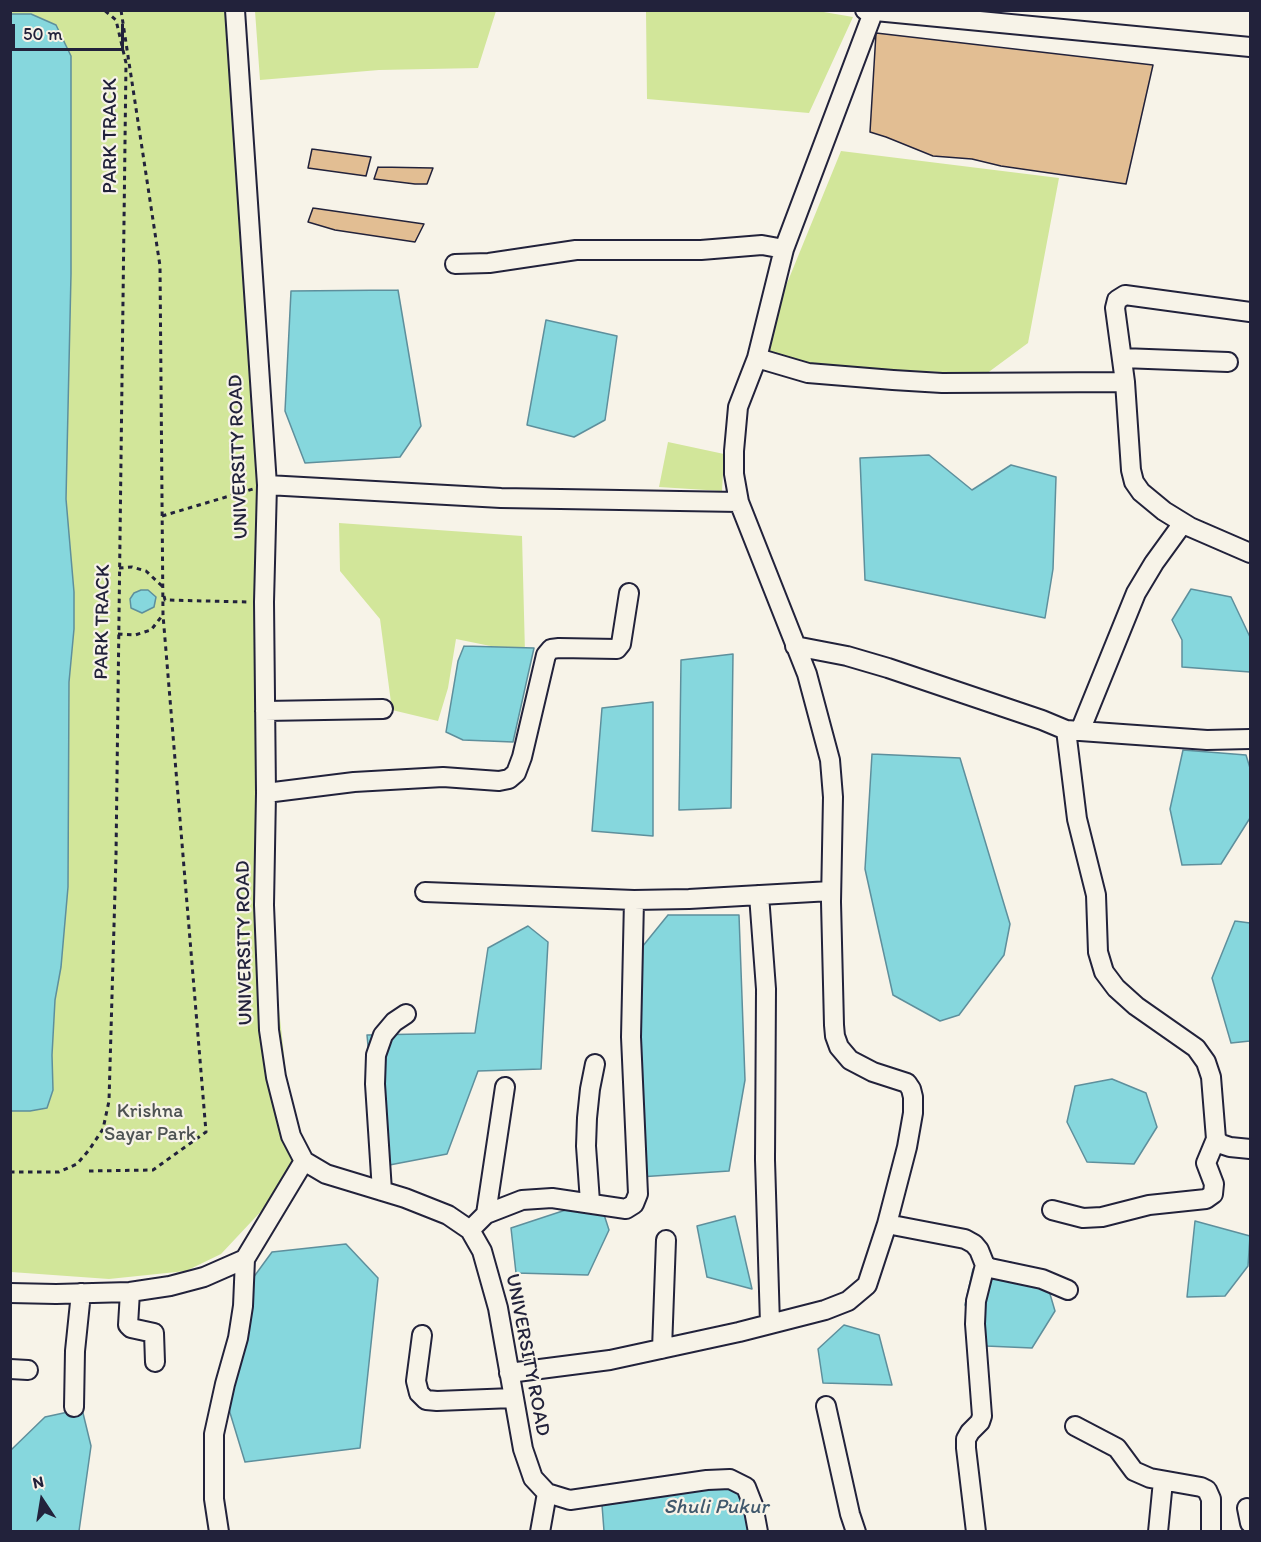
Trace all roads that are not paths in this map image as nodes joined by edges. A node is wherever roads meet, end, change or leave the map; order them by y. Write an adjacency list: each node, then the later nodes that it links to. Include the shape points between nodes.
1 (235, 10): 11 (street, UNIVERSITY ROAD)
2 (871, 11): 3 (street); 4 (street)
3 (1251, 47)
4 (784, 249): 5 (street, via 762,245 701,250 576,250); 7 (street)
5 (455, 264)
6 (1251, 312): 8 (street, via 1125,295 1117,300 1115,308)
7 (757, 358): 10 (street, via 808,374 893,380); 12 (street, via 738,407 734,431 734,474)
8 (1122, 358): 9 (street); 10 (street)
9 (1228, 362)
10 (1125, 382): 13 (street, via 1134,482 1141,492)
11 (267, 485): 12 (street, via 501,498); 18 (street, UNIVERSITY ROAD)
12 (739, 502): 16 (street)
13 (1183, 523): 14 (street); 19 (street, via 1136,593)
14 (1251, 553)
15 (629, 593): 21 (street, via 617,649 559,648 546,655 522,758 509,779 387,780)
16 (795, 646): 19 (street, via 888,668); 22 (street, via 830,760)
17 (383, 709): 18 (street)
18 (265, 711): 21 (street, UNIVERSITY ROAD)
19 (1073, 731): 20 (street); 29 (street, via 1077,819 1096,895 1098,952 1104,972 1129,1000 1196,1048 1206,1062 1211,1077)
20 (1251, 739)
21 (266, 793): 31 (street, UNIVERSITY ROAD, via 264,905 269,1030 291,1136)
22 (831, 891): 24 (street); 36 (street, via 834,1025 838,1047 850,1060 907,1083 913,1096 907,1148)
23 (425, 892): 25 (street)
24 (759, 895): 25 (street); 45 (street, via 766,989 765,1160)
25 (634, 900): 33 (street, via 631,1037 638,1194 634,1204 626,1209)
26 (406, 1014): 32 (street, via 382,1035 375,1055)
27 (595, 1064): 33 (street, via 587,1118)
28 (505, 1087): 35 (street)
29 (1216, 1139): 30 (street, via 1230,1147); 34 (street, via 1206,1163 1214,1184 1213,1194 1206,1199 1149,1205 1102,1217 1083,1218)
30 (1251, 1149)
31 (304, 1161): 32 (street, via 326,1174); 39 (street)
32 (382, 1191): 37 (street, via 448,1215)
33 (590, 1202): 35 (street, via 522,1200)
34 (1052, 1210)
35 (486, 1214): 37 (street)
36 (886, 1224): 40 (street, via 965,1239 979,1250); 45 (street, via 867,1285 848,1301)
37 (470, 1230): 49 (street, UNIVERSITY ROAD, via 482,1251 498,1308)
38 (666, 1240): 47 (street)
39 (245, 1259): 42 (street, via 204,1277); 56 (street, via 238,1338 214,1434 214,1499)
40 (985, 1265): 41 (street, via 1042,1279); 60 (street, via 975,1324 982,1416 966,1439)
41 (1068, 1290)
42 (130, 1292): 44 (street); 48 (street, via 128,1325 154,1333)
43 (10, 1293): 44 (street)
44 (81, 1293): 52 (street)
45 (770, 1324): 47 (street)
46 (422, 1335): 50 (street, via 416,1382 426,1400)
47 (662, 1349): 49 (street)
48 (155, 1362)
49 (509, 1373): 50 (street, UNIVERSITY ROAD)
50 (513, 1398): 55 (street, UNIVERSITY ROAD, via 533,1478)
51 (826, 1406): 59 (street)
52 (74, 1407)
53 (1075, 1426): 54 (street, via 1117,1448 1134,1471)
54 (1163, 1481): 61 (street); 62 (street, via 1207,1490 1211,1499)
55 (547, 1493): 57 (street); 58 (street, via 570,1500 730,1479 746,1486)
56 (219, 1532)
57 (540, 1532)
58 (758, 1532)
59 (856, 1532)
60 (976, 1532)
61 (1158, 1532)
62 (1211, 1532)

